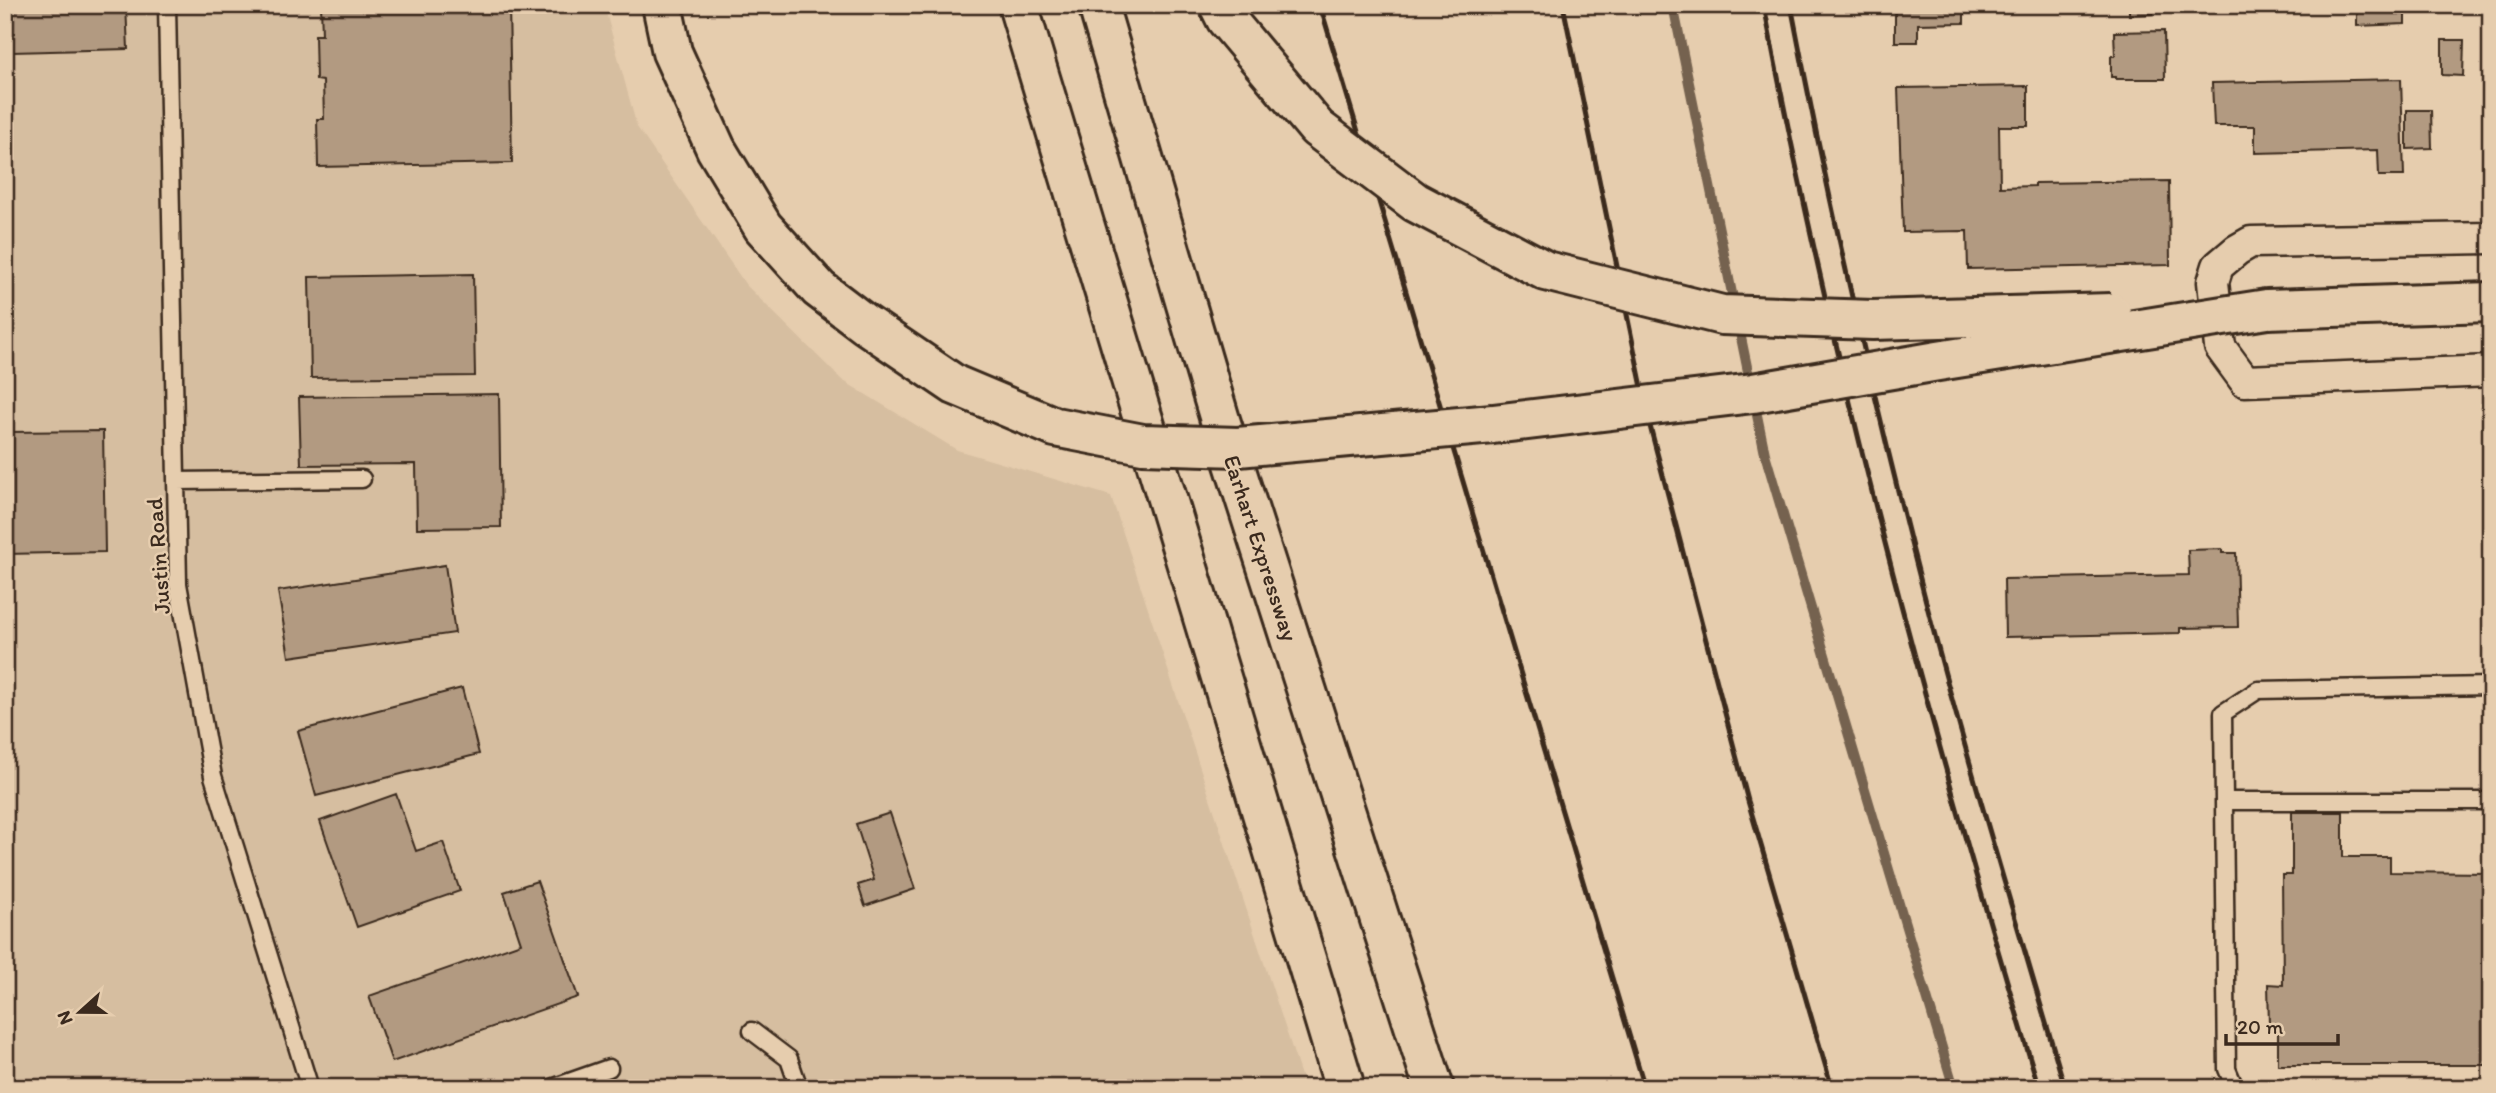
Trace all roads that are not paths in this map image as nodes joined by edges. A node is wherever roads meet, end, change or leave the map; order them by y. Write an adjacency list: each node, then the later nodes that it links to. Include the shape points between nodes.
1 (167, 5): 11 (lane, Justin Road)
2 (662, 5): 8 (main road, bridge, via 672,52 716,149 763,227 819,289 955,385 1055,427 1143,444 1238,447 1493,424 1754,393)
3 (1017, 5): 20 (main road)
4 (1098, 5): 21 (main road, Earhart Expressway, via 1220,420)
5 (1219, 5): 8 (main road, bridge, via 1317,128 1415,202 1546,271 1722,315 1873,320)
6 (2491, 238): 9 (street, via 2251,242 2218,266 2213,282 2220,347 2245,381)
7 (2491, 302): 8 (main road)
8 (2267, 309)
9 (2491, 371)
10 (362, 479): 11 (lane)
11 (176, 481): 17 (lane, Justin Road, via 178,584 214,776)
12 (2491, 686): 13 (lane, via 2258,690 2223,713)
13 (2224, 801): 14 (lane); 22 (lane, via 2227,1069)
14 (2491, 802)
15 (752, 1031): 19 (lane, via 789,1059)
16 (609, 1068): 18 (lane)
17 (310, 1088)
18 (552, 1088)
19 (799, 1088)
20 (1345, 1088)
21 (1434, 1088)
22 (2235, 1088)

